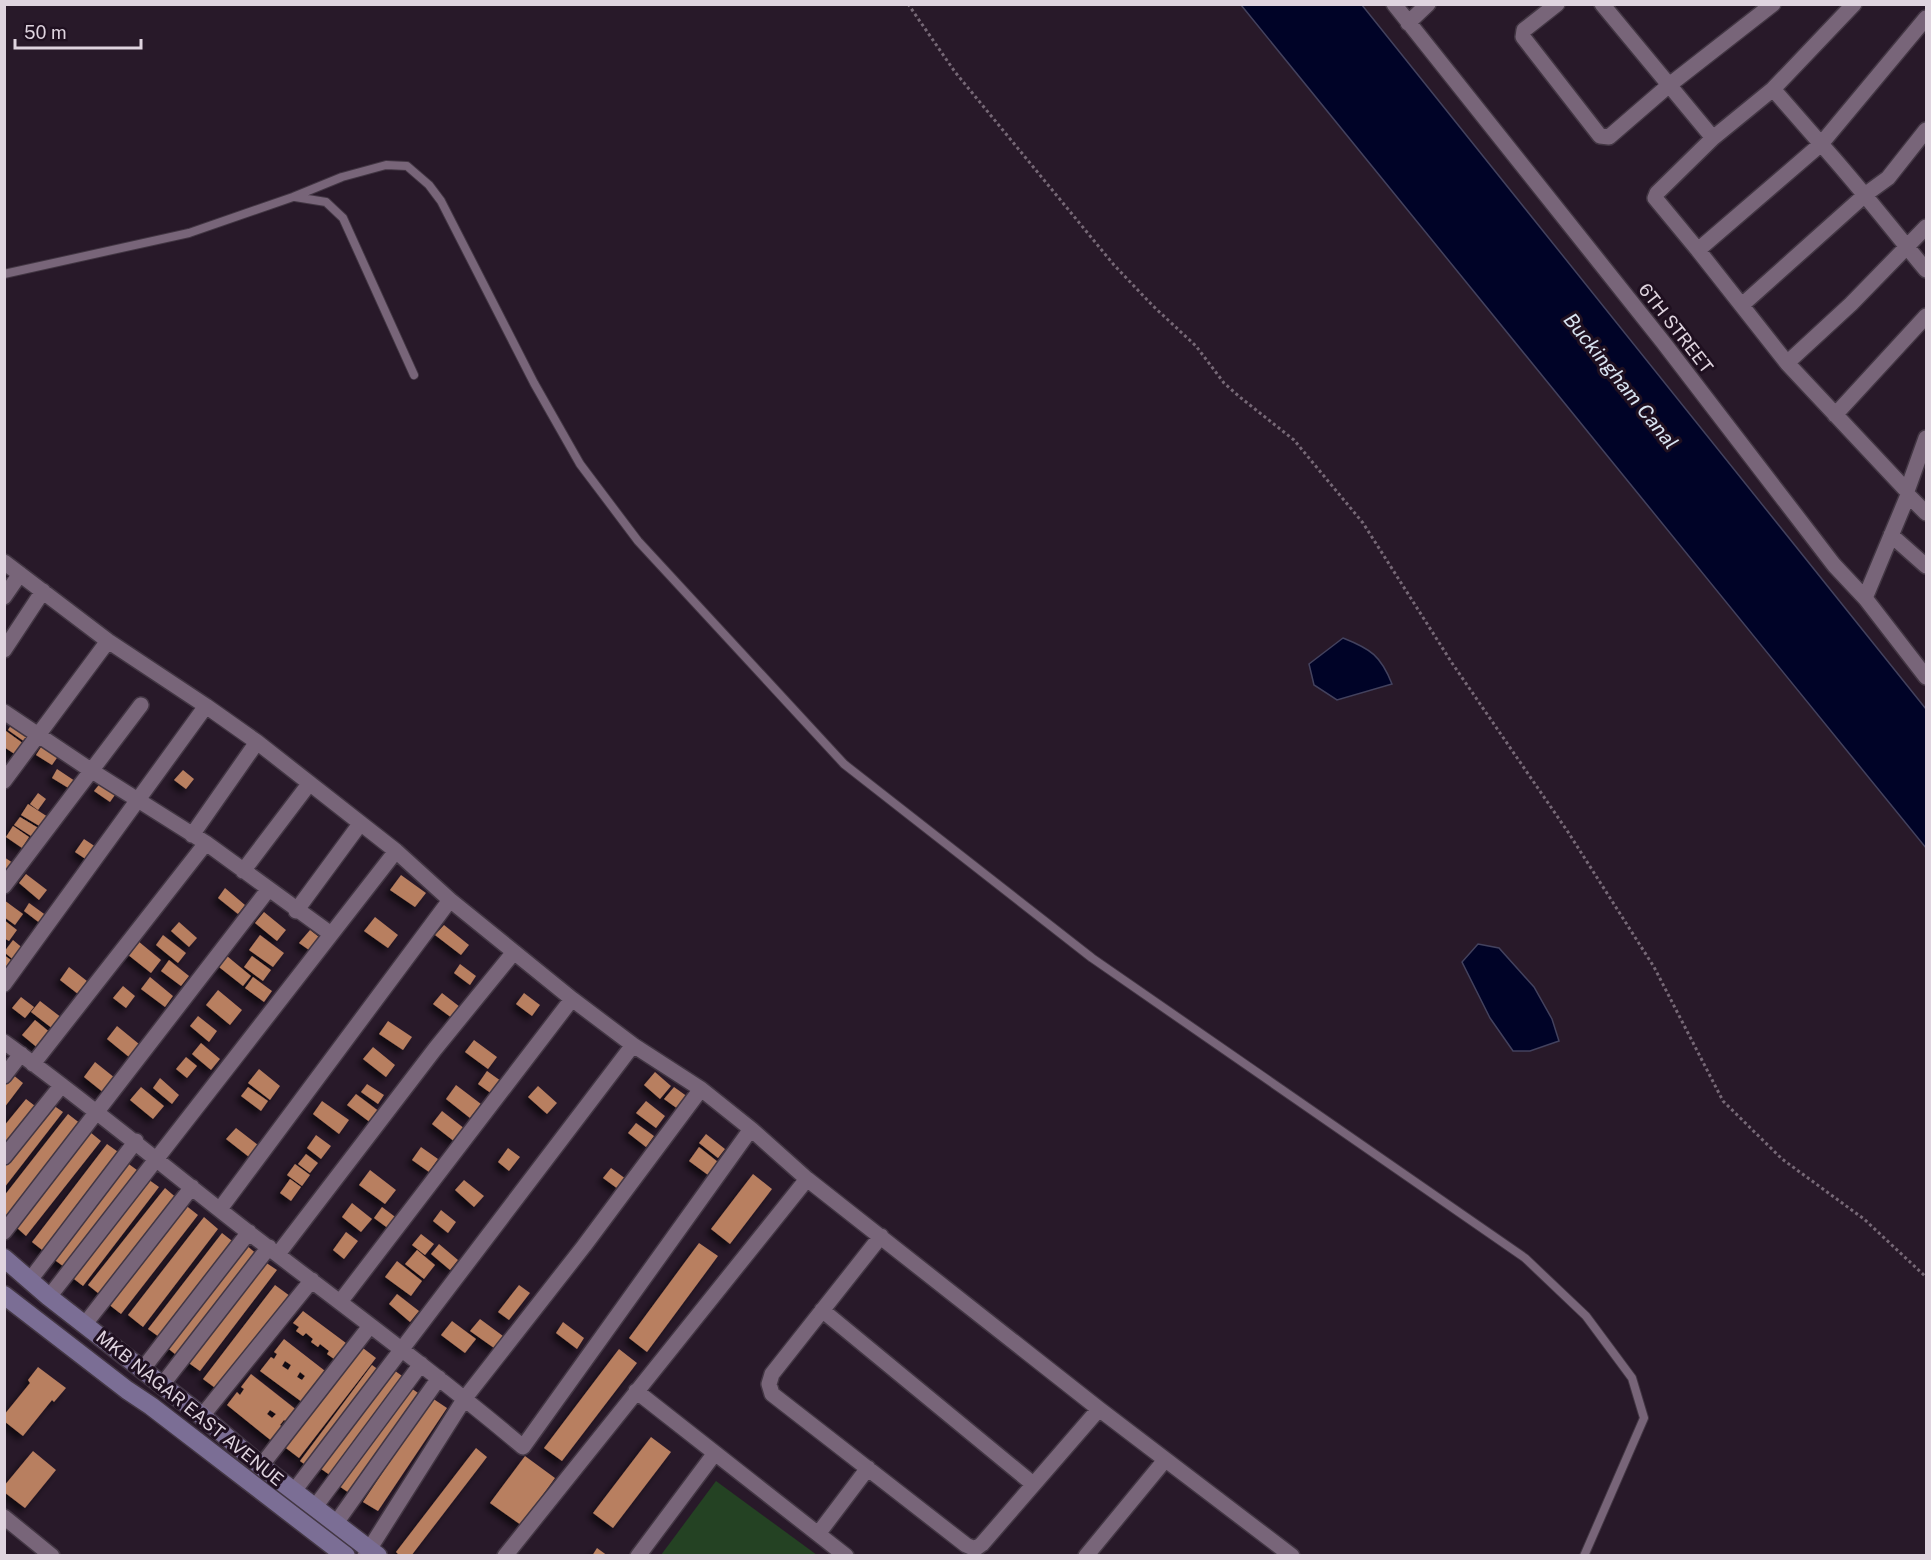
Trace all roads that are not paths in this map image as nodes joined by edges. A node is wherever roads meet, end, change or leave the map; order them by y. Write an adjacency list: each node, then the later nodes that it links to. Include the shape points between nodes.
1 (1394, 4): 8 (street, 6TH STREET)
2 (1428, 4): 8 (street)
3 (1557, 4): 9 (street, via 1524,30 1523,37 1600,136 1608,137)
4 (1602, 4): 9 (street)
5 (1773, 4): 9 (street)
6 (1854, 4): 10 (street)
7 (1926, 18): 13 (street)
8 (1408, 23): 36 (street, 6TH STREET, via 1670,351 1834,565)
9 (1668, 86): 12 (street)
10 (1773, 89): 12 (street); 13 (street)
11 (1926, 130): 14 (street, via 1888,178)
12 (1713, 138): 18 (street, via 1655,198)
13 (1821, 144): 14 (street); 18 (street)
14 (1866, 194): 17 (street); 21 (street)
15 (293, 197): 20 (lane, via 189,233); 24 (lane, via 326,202 343,218); 116 (lane, via 386,165 407,166 416,173 441,201 580,464 638,541 844,764 1092,958 1525,1258 1586,1316 1632,1378 1644,1418)
16 (1926, 227): 17 (street)
17 (1908, 248): 19 (street); 23 (street)
18 (1698, 250): 21 (street)
19 (1926, 270)
20 (4, 274)
21 (1742, 305): 23 (street)
22 (1926, 316): 25 (street)
23 (1787, 363): 25 (street)
24 (414, 375)
25 (1835, 415): 28 (street)
26 (1926, 438): 27 (street)
27 (1923, 456): 28 (street)
28 (1907, 493): 29 (street); 30 (street)
29 (1926, 513)
30 (1892, 535): 32 (street); 36 (street)
31 (4, 562): 33 (street)
32 (1926, 566)
33 (20, 574): 34 (street); 35 (street)
34 (43, 591): 37 (street); 38 (street)
35 (4, 597)
36 (1865, 598): 39 (street, 6TH STREET)
37 (108, 641): 41 (street); 43 (street)
38 (4, 650)
39 (1926, 677)
40 (141, 705): 45 (street)
41 (206, 706): 44 (street); 48 (street)
42 (6, 716): 43 (street)
43 (38, 735): 45 (street); 46 (street)
44 (257, 742): 47 (street); 50 (street)
45 (92, 771): 48 (street); 54 (street)
46 (4, 780)
47 (309, 784): 49 (street); 53 (street)
48 (137, 800): 50 (street); 60 (street)
49 (360, 824): 52 (street); 57 (street)
50 (192, 835): 51 (street)
51 (206, 843): 53 (street); 64 (street)
52 (396, 851): 56 (street); 58 (street)
53 (243, 871): 55 (street)
54 (4, 886)
55 (268, 890): 57 (street); 68 (street)
56 (450, 900): 59 (street); 75 (street)
57 (296, 910): 58 (street)
58 (331, 934): 72 (street)
59 (514, 952): 61 (street); 79 (street)
60 (4, 984)
61 (572, 999): 63 (street); 85 (street)
62 (4, 1042): 64 (street)
63 (633, 1045): 67 (street); 89 (street)
64 (27, 1059): 65 (street); 66 (street)
65 (4, 1076)
66 (61, 1086): 68 (street); 71 (street)
67 (701, 1089): 69 (street); 95 (street)
68 (96, 1112): 70 (street); 76 (street)
69 (751, 1129): 73 (street); 95 (street, via 524,1447)
70 (136, 1141): 72 (street); 81 (street)
71 (4, 1157)
72 (156, 1158): 74 (street); 84 (street)
73 (807, 1179): 78 (street); 94 (street)
74 (192, 1187): 75 (street); 87 (street)
75 (220, 1209): 77 (street)
76 (4, 1232)
77 (249, 1232): 79 (street); 91 (street)
78 (881, 1236): 86 (street); 96 (street)
79 (274, 1251): 82 (street); 93 (street)
80 (4, 1258): 81 (main road, MKB NAGAR EAST AVENUE)
81 (30, 1280): 84 (main road, MKB NAGAR EAST AVENUE)
82 (312, 1280): 85 (street); 97 (street)
83 (4, 1295): 110 (main road, MKB NAGAR EAST AVENUE)
84 (50, 1297): 87 (main road, MKB NAGAR EAST AVENUE)
85 (340, 1302): 88 (street)
86 (822, 1310): 101 (street, via 772,1374 769,1384 772,1394); 102 (street)
87 (86, 1324): 91 (main road, MKB NAGAR EAST AVENUE)
88 (370, 1326): 89 (street); 100 (street)
89 (401, 1349): 90 (street); 103 (street)
90 (421, 1364): 92 (street); 104 (street)
91 (142, 1370): 93 (main road, MKB NAGAR EAST AVENUE)
92 (439, 1378): 95 (street); 105 (street)
93 (162, 1385): 97 (main road, MKB NAGAR EAST AVENUE)
94 (636, 1391): 98 (street); 111 (street)
95 (465, 1398): 108 (street)
96 (1099, 1408): 99 (street); 102 (street)
97 (202, 1416): 100 (main road, MKB NAGAR EAST AVENUE)
98 (715, 1453): 107 (street); 112 (street)
99 (1165, 1460): 114 (street); 115 (street)
100 (261, 1466): 103 (main road, MKB NAGAR EAST AVENUE)
101 (868, 1468): 102 (street, via 975,1549); 107 (street)
102 (1033, 1484)
103 (294, 1491): 104 (main road, MKB NAGAR EAST AVENUE)
104 (315, 1507): 105 (main road, MKB NAGAR EAST AVENUE)
105 (336, 1523): 108 (main road, MKB NAGAR EAST AVENUE)
106 (7, 1524): 109 (street)
107 (818, 1534): 113 (street)
108 (371, 1553)
109 (52, 1556)
110 (346, 1556)
111 (505, 1556)
112 (638, 1556)
113 (846, 1556)
114 (1086, 1556)
115 (1292, 1556)
116 (1584, 1556)

